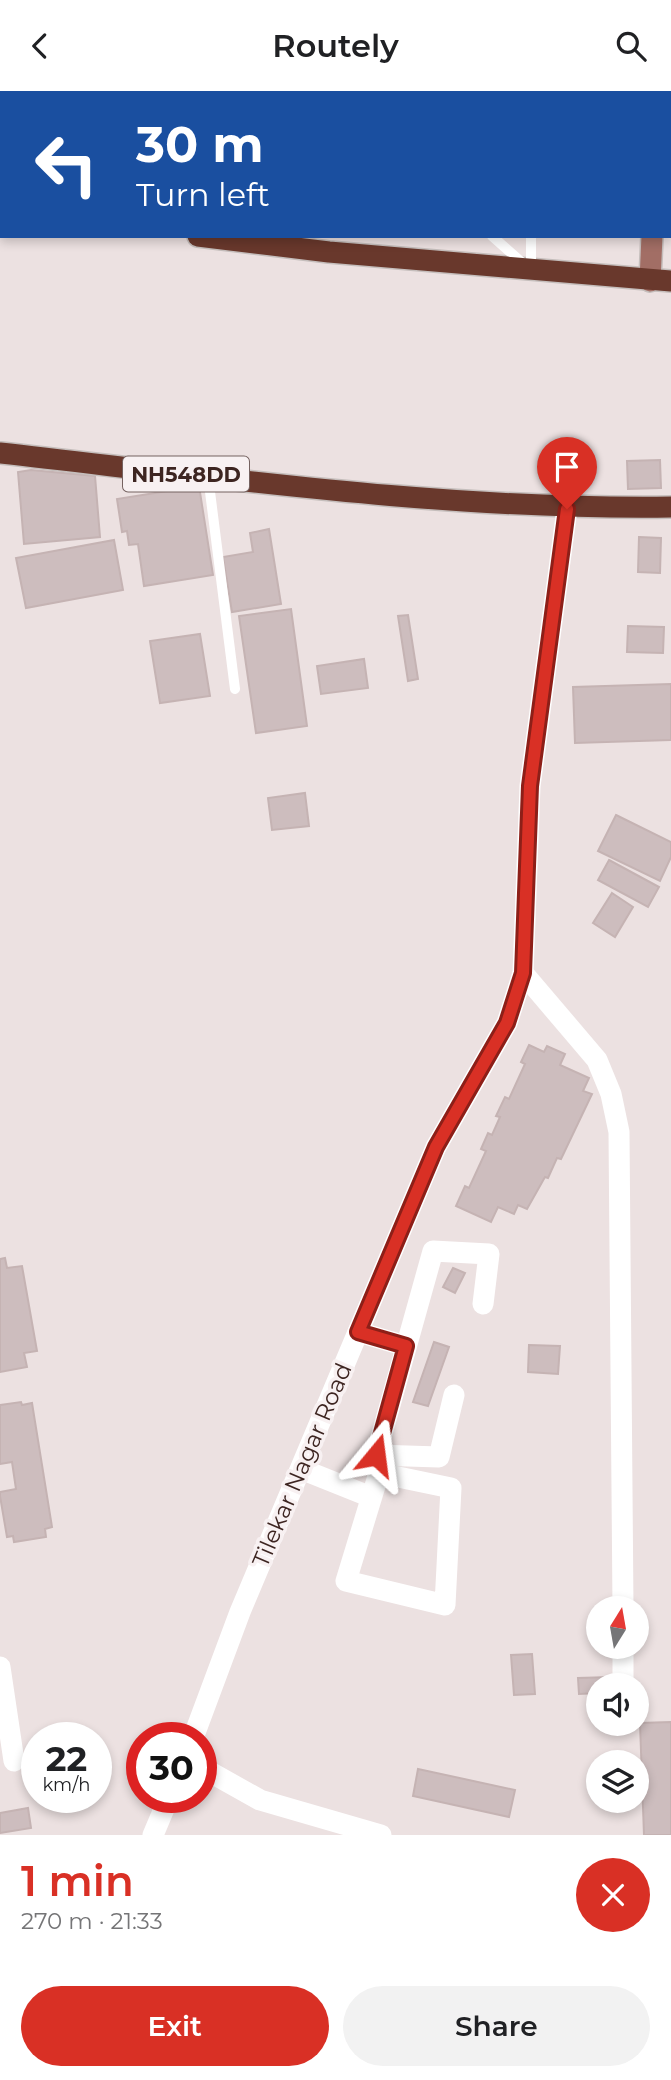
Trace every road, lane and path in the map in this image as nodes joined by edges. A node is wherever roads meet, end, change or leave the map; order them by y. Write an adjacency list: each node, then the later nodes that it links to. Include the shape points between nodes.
1 (217, 238): 5 (highway)
2 (494, 238): 5 (lane)
3 (531, 238): 5 (lane)
4 (652, 238): 6 (main road)
5 (531, 271): 6 (highway)
6 (661, 281)
7 (0, 453): 8 (highway, NH548DD)
8 (208, 476): 10 (highway, NH548DD); 11 (lane)
9 (671, 507): 10 (highway)
10 (567, 509): 12 (street, Tilekar Nagar Road, via 530,786)
11 (235, 689)
12 (523, 973): 14 (street, Tilekar Nagar Road, via 507,1023 436,1147); 19 (street, via 597,1060 619,1132)
13 (483, 1304): 15 (street, via 489,1254 433,1251)
14 (358, 1332): 15 (street); 17 (street, Tilekar Nagar Road)
15 (406, 1346): 16 (street, via 376,1455 439,1457)
16 (454, 1395)
17 (301, 1469): 18 (street); 21 (street, Tilekar Nagar Road)
18 (371, 1497): 18 (street, via 379,1473 451,1488 445,1605 346,1581)
19 (623, 1596)
20 (0, 1667): 22 (street)
21 (199, 1722)
22 (14, 1761)
23 (217, 1776): 26 (street, via 260,1800)
24 (162, 1813): 25 (street)
25 (152, 1835)
26 (381, 1835)

